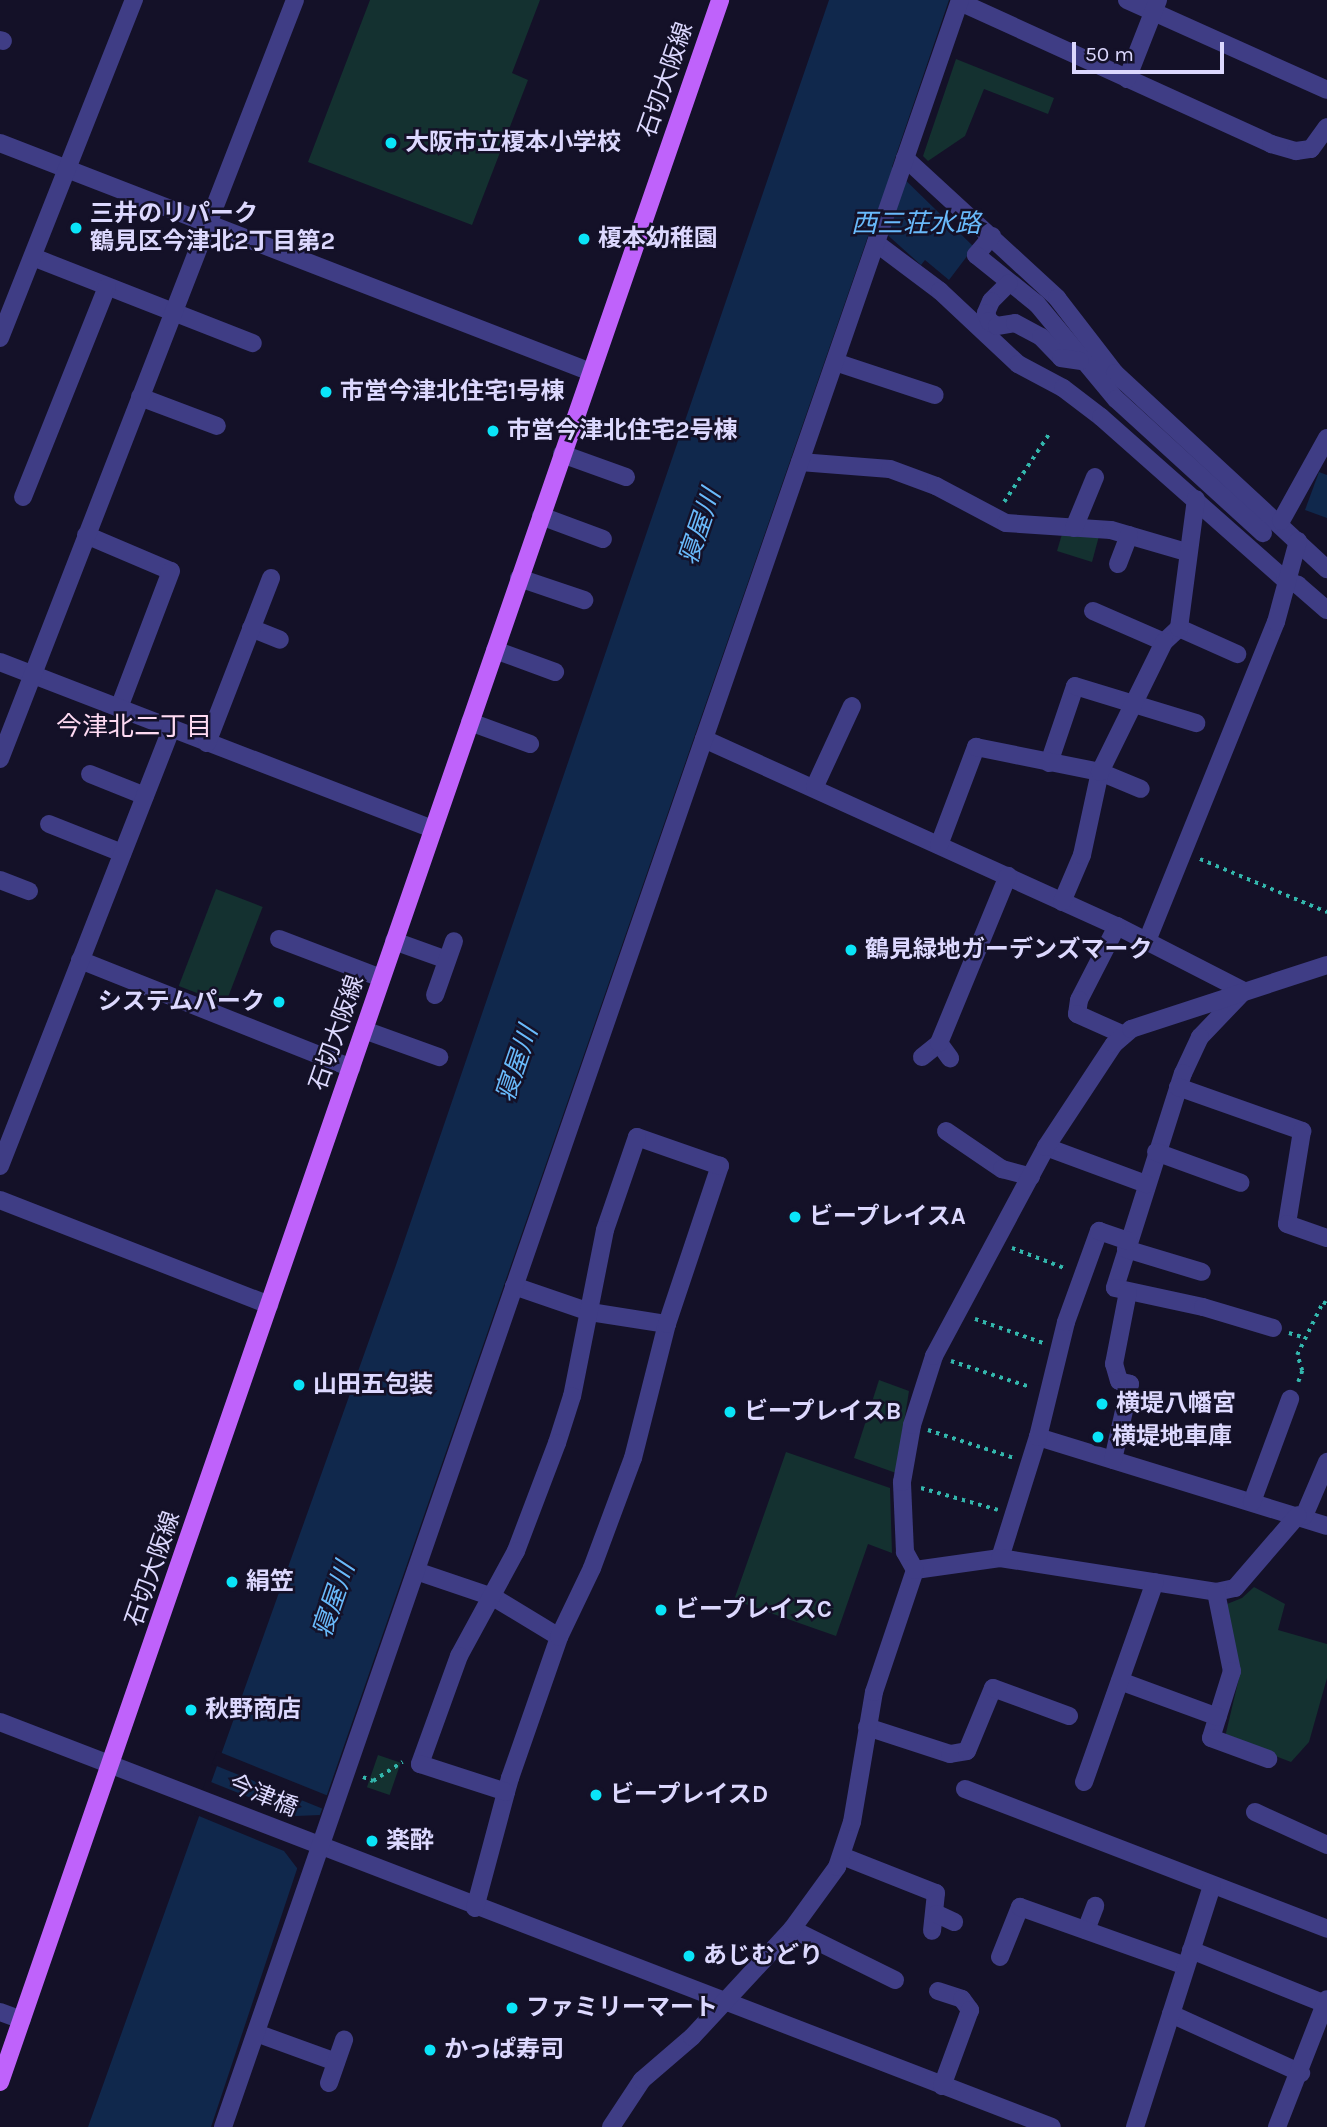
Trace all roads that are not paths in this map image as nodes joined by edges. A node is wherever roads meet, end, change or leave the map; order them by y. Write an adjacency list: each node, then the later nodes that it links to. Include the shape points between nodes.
1 (134, 0): 12 (street)
2 (295, 0): 13 (street)
3 (720, 0): 24 (main road, 石切大阪線)
4 (1127, 0): 6 (street)
5 (960, 1): 7 (street); 11 (street)
6 (1156, 6): 7 (street); 8 (street)
7 (1127, 79): 9 (street, via 1284,148 1311,149)
8 (1327, 90)
9 (1326, 130)
10 (0, 143): 12 (street)
11 (903, 167): 14 (street); 15 (street)
12 (68, 170): 13 (street); 16 (street)
13 (207, 224): 19 (street); 24 (street)
14 (879, 235): 23 (street); 28 (street, via 1018,364 1063,388)
15 (992, 236): 17 (street, via 976,254); 38 (street, via 1069,311 1115,373)
16 (33, 257): 18 (street); 20 (street)
17 (1009, 283): 22 (street, via 1058,327); 22 (street, via 991,301 986,313 989,321 997,326 1015,323 1041,337 1061,358)
18 (107, 287): 19 (street); 35 (street)
19 (173, 313): 21 (street); 26 (street)
20 (0, 338)
21 (253, 344)
22 (1080, 361): 27 (street)
23 (835, 362): 25 (street); 32 (street)
24 (591, 372): 31 (main road, 石切大阪線)
25 (935, 395)
26 (140, 397): 29 (street); 41 (street)
27 (1116, 399): 28 (street); 40 (street)
28 (1101, 417): 36 (street)
29 (217, 426)
30 (1327, 438): 38 (street)
31 (562, 454): 33 (street); 37 (main road, 石切大阪線)
32 (800, 462): 39 (street, via 869,465 912,475 997,520 1028,527); 69 (street)
33 (626, 477)
34 (1095, 477): 39 (street)
35 (23, 497)
36 (1196, 499): 45 (street); 50 (street)
37 (541, 516): 43 (street); 49 (main road, 石切大阪線)
38 (1280, 522): 44 (street)
39 (1074, 528): 42 (street)
40 (1263, 533)
41 (86, 535): 62 (street); 65 (street, via 171,571)
42 (1129, 535): 45 (street); 46 (street)
43 (603, 539)
44 (1298, 541): 47 (street); 50 (street)
45 (1186, 552): 55 (street)
46 (1118, 564)
47 (1327, 569)
48 (271, 578): 54 (street)
49 (519, 578): 51 (street); 58 (main road, 石切大阪線)
50 (1285, 580): 52 (street); 91 (street, via 1276,622)
51 (584, 600)
52 (1327, 610)
53 (1093, 611): 57 (street)
54 (251, 628): 56 (street); 70 (street)
55 (1179, 628): 57 (street); 59 (street)
56 (280, 640)
57 (1164, 642): 64 (street)
58 (495, 650): 61 (street); 66 (main road, 石切大阪線)
59 (1237, 654)
60 (0, 662): 62 (street)
61 (555, 672)
62 (33, 674): 65 (street); 72 (street)
63 (852, 706): 76 (street)
64 (1132, 706): 67 (street); 73 (street, via 1075,686); 74 (street)
65 (119, 708): 68 (street)
66 (470, 722): 71 (street); 80 (main road, 石切大阪線)
67 (1196, 723)
68 (171, 729): 70 (street); 78 (street)
69 (704, 739): 76 (street); 117 (street)
70 (207, 743): 80 (street)
71 (530, 744)
72 (0, 760)
73 (1049, 763): 74 (street); 81 (street, via 976,747)
74 (1100, 772): 77 (street); 86 (street, via 1082,855)
75 (90, 774): 78 (street)
76 (815, 786): 81 (street)
77 (1141, 789)
78 (145, 796): 82 (street)
79 (49, 824): 82 (street)
80 (433, 829): 89 (main road, 石切大阪線)
81 (939, 845): 83 (street)
82 (122, 853): 92 (street)
83 (1008, 876): 86 (street); 100 (street)
84 (0, 880): 85 (street)
85 (29, 891)
86 (1062, 902): 87 (street)
87 (1117, 926): 91 (street); 99 (street, via 1079,1000 1077,1014)
88 (279, 939): 95 (street)
89 (394, 941): 93 (street); 95 (main road, 石切大阪線)
90 (454, 941): 93 (street)
91 (1147, 941): 96 (street)
92 (80, 960): 104 (street); 109 (street)
93 (447, 960): 97 (street)
94 (1327, 965): 96 (street)
95 (382, 978): 98 (main road, 石切大阪線)
96 (1244, 991): 99 (street); 105 (street, via 1200,1037)
97 (435, 995)
98 (364, 1030): 101 (street); 104 (main road, 石切大阪線)
99 (1124, 1035): 107 (street)
100 (939, 1043): 102 (street); 103 (street)
101 (439, 1057)
102 (922, 1057)
103 (950, 1058)
104 (351, 1068): 119 (main road, 石切大阪線)
105 (1178, 1087): 108 (street); 114 (street, via 1302,1131 1287,1224)
106 (946, 1131): 110 (street, via 1002,1169)
107 (1046, 1147): 110 (street); 112 (street)
108 (1156, 1152): 111 (street); 112 (street)
109 (0, 1166)
110 (1031, 1177): 131 (street, via 934,1356 912,1425 902,1482 905,1552)
111 (1241, 1183)
112 (1146, 1184): 115 (street)
113 (0, 1200): 119 (street)
114 (1327, 1238)
115 (1127, 1245): 116 (street); 118 (street, via 1115,1288); 124 (street, via 1099,1231 1060,1349)
116 (1202, 1272)
117 (514, 1286): 120 (street); 132 (street)
118 (1128, 1292): 122 (street, via 1203,1307); 125 (street, via 1114,1364 1119,1381 1130,1384)
119 (270, 1305): 143 (main road, 石切大阪線)
120 (590, 1312): 121 (street); 121 (street, via 605,1230 637,1137 720,1166); 135 (street, via 557,1443 531,1518)
121 (667, 1324): 136 (street, via 633,1458 592,1568)
122 (1273, 1328)
123 (1290, 1399): 127 (street)
124 (1038, 1437): 125 (street); 130 (street)
125 (1112, 1460): 127 (street)
126 (1327, 1462): 128 (street)
127 (1252, 1502): 128 (street)
128 (1301, 1516): 129 (street); 134 (street, via 1235,1588)
129 (1327, 1526)
130 (1000, 1558): 131 (street); 133 (street)
131 (915, 1570): 141 (street, via 874,1692)
132 (416, 1571): 135 (street); 148 (street)
133 (1154, 1582): 134 (street); 137 (street)
134 (1216, 1592): 139 (street, via 1232,1671)
135 (493, 1597): 136 (street); 146 (street, via 459,1656 421,1764)
136 (559, 1637): 146 (street)
137 (1120, 1681): 139 (street); 144 (street)
138 (1069, 1716): 141 (street, via 993,1688 967,1751 950,1754)
139 (1218, 1717): 142 (street, via 1211,1738)
140 (0, 1722): 143 (street, 今津橋)
141 (867, 1727): 150 (street)
142 (1268, 1759)
143 (111, 1765): 148 (street, 今津橋); 166 (main road, 石切大阪線)
144 (1084, 1782)
145 (965, 1789): 151 (street)
146 (506, 1792): 153 (street)
147 (1255, 1812): 149 (street)
148 (316, 1844): 153 (street, 今津橋); 167 (street)
149 (1327, 1845)
150 (842, 1856): 154 (street, via 936,1893 934,1922); 155 (street, via 821,1895)
151 (1212, 1886): 156 (street); 159 (street)
152 (1095, 1906): 157 (street)
153 (475, 1908): 162 (street, 今津橋)
154 (954, 1922)
155 (792, 1929): 160 (street); 162 (street)
156 (1327, 1929)
157 (1086, 1930): 158 (street, via 1020,1907); 159 (street)
158 (1000, 1957)
159 (1189, 1958): 163 (street); 165 (street)
160 (895, 1980)
161 (938, 1991): 173 (street, via 962,1999 970,2010)
162 (724, 2002): 173 (street, 今津橋); 175 (street, via 642,2080)
163 (1326, 2002): 170 (street)
164 (0, 2012): 166 (street)
165 (1171, 2014): 170 (street); 177 (street)
166 (22, 2020): 171 (main road, 石切大阪線)
167 (256, 2033): 169 (street); 174 (street)
168 (344, 2040): 169 (street)
169 (336, 2062): 172 (street)
170 (1301, 2073): 178 (street)
171 (0, 2082)
172 (328, 2083)
173 (942, 2086): 176 (street, 今津橋)
174 (223, 2127)
175 (611, 2127)
176 (1052, 2127)
177 (1135, 2127)
178 (1277, 2127)

